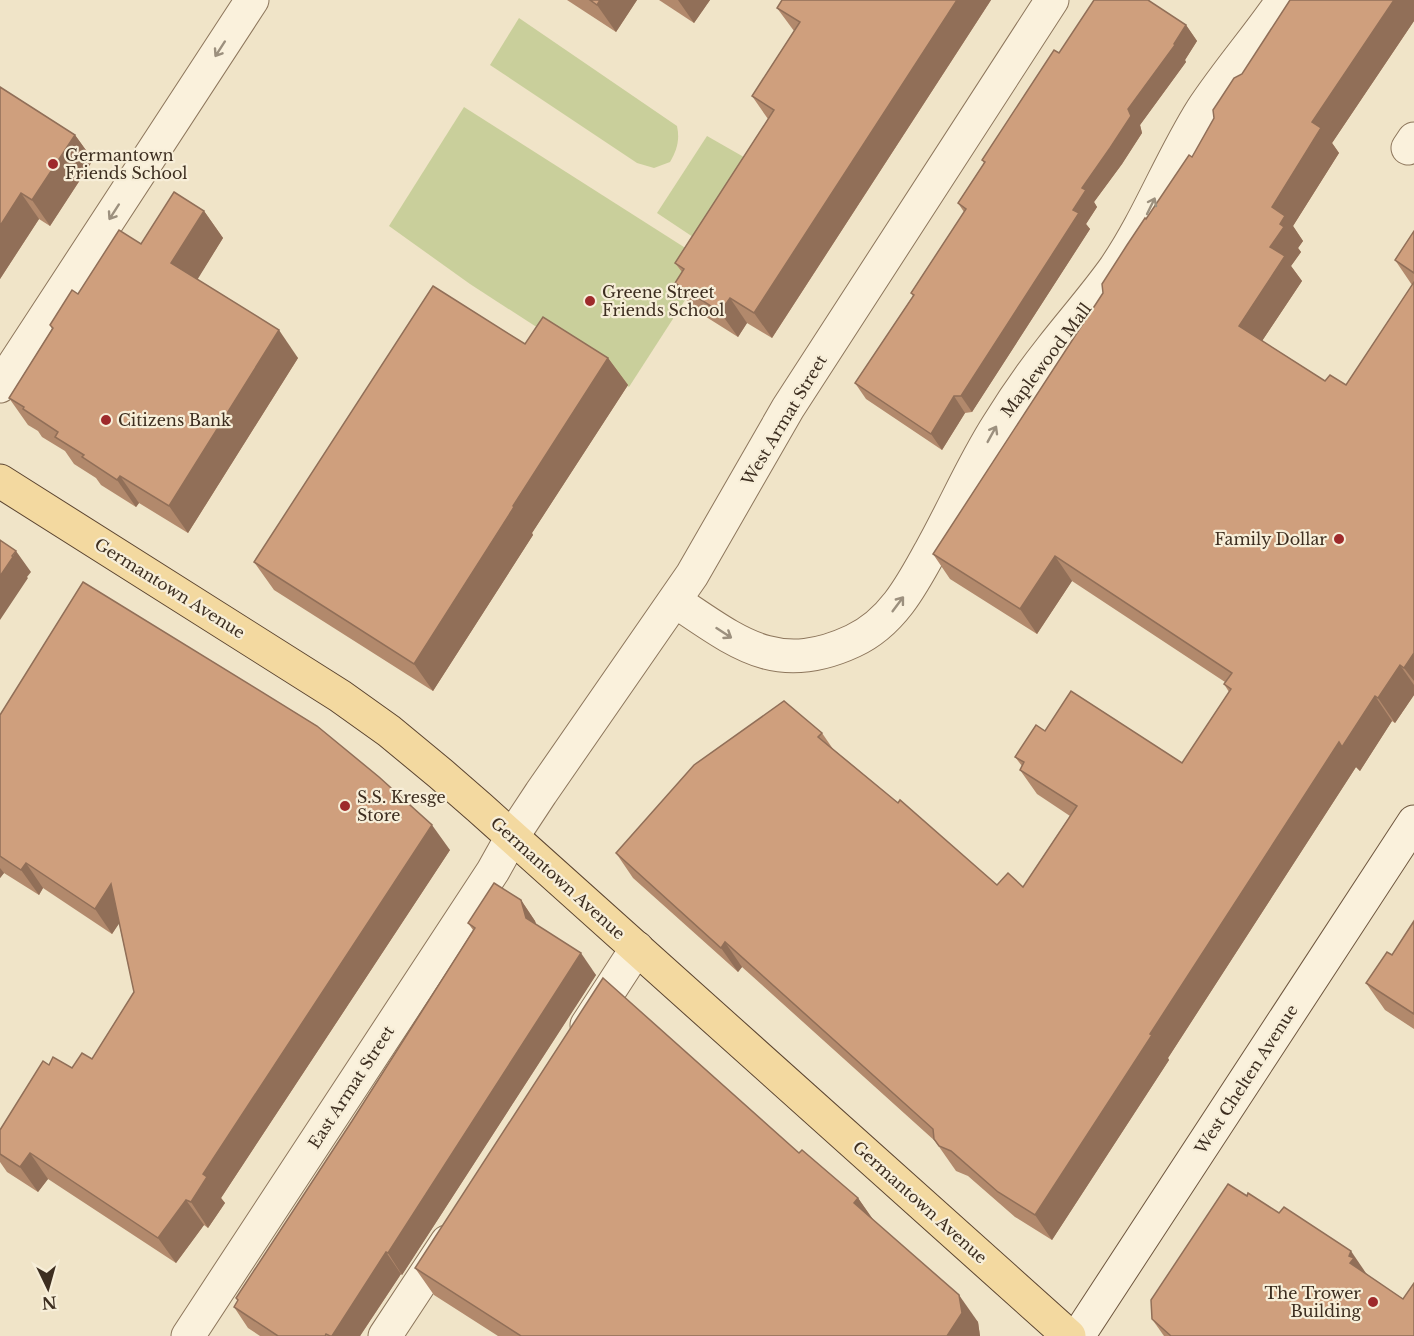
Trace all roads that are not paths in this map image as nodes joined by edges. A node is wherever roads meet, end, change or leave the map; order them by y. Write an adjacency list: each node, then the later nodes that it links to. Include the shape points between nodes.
1 (252, 0): 4 (street, one-way to 4)
2 (1052, 0): 6 (street, West Armat Street, via 788,408)
3 (1283, 0): 6 (street, Maplewood Mall, one-way to 3, via 738,642 776,655 835,649 875,628 892,612 927,558 996,427 1051,348 1116,266 1202,111)
4 (0, 386)
5 (0, 481): 8 (main road, Germantown Avenue, via 340,696 389,731)
6 (675, 601): 8 (street, West Armat Street)
7 (1414, 822): 15 (street, West Chelten Avenue)
8 (512, 837): 9 (main road, Germantown Avenue); 12 (street, East Armat Street)
9 (637, 948): 10 (street); 14 (main road, Germantown Avenue)
10 (572, 1047)
11 (463, 1217): 13 (street)
12 (188, 1336)
13 (385, 1336)
14 (1069, 1336)
15 (1078, 1336)

